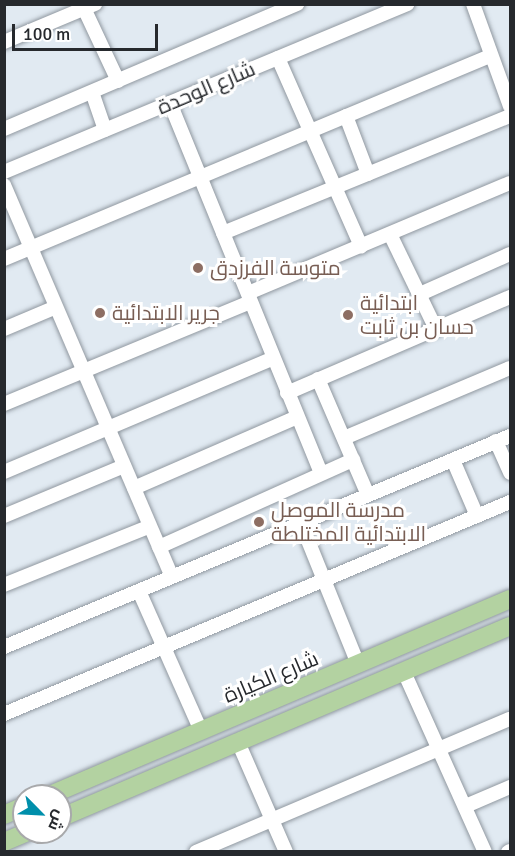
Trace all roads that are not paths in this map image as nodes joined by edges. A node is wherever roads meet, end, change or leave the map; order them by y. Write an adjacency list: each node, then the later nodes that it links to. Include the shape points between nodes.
1 (297, 4): 8 (street, شارع الوحدة)
2 (406, 4): 7 (street, شارع الوحدة)
3 (473, 4): 6 (street)
4 (87, 6): 5 (street); 8 (street)
5 (4, 42)
6 (490, 56): 11 (street); 12 (street)
7 (278, 58): 10 (street, شارع الوحدة); 16 (street)
8 (118, 81): 9 (street, شارع الوحدة)
9 (92, 92): 14 (street, شارع الوحدة); 15 (street)
10 (170, 103): 15 (street, شارع الوحدة); 19 (street)
11 (510, 106)
12 (346, 116): 16 (street); 18 (street)
13 (510, 116): 18 (street)
14 (4, 129)
15 (105, 130): 17 (street, شارع الوحدة)
16 (310, 131): 19 (street); 22 (street)
17 (4, 172)
18 (368, 174): 22 (street)
19 (200, 177): 23 (street); 26 (street)
20 (510, 183): 24 (street)
21 (4, 185): 26 (street)
22 (335, 188): 23 (street); 25 (street)
23 (223, 233): 31 (street)
24 (390, 234): 25 (street); 29 (street)
25 (361, 246): 31 (street)
26 (31, 248): 28 (street); 32 (street)
27 (510, 254): 29 (street)
28 (4, 259)
29 (420, 294): 34 (street)
30 (510, 297): 34 (street)
31 (248, 298): 35 (street); 37 (street)
32 (56, 307): 33 (street); 37 (street)
33 (4, 329)
34 (436, 329): 38 (street)
35 (272, 359): 39 (street); 42 (street)
36 (510, 368): 44 (street)
37 (84, 371): 40 (street); 42 (street)
38 (318, 379): 39 (street); 44 (street)
39 (287, 393): 41 (street)
40 (4, 404)
41 (297, 417): 50 (street); 52 (street)
42 (108, 428): 48 (street); 49 (street)
43 (510, 436): 45 (street)
44 (344, 438): 46 (street)
45 (496, 441): 47 (street); 51 (street)
46 (353, 460): 50 (street); 53 (street)
47 (453, 460): 53 (street); 56 (street)
48 (124, 466): 52 (street); 55 (street)
49 (4, 472)
50 (321, 473): 59 (street)
51 (510, 473)
52 (134, 488): 58 (street)
53 (368, 495): 57 (street)
54 (510, 502): 56 (street)
55 (4, 516)
56 (477, 516): 61 (street)
57 (301, 523): 60 (street); 61 (street)
58 (148, 526): 59 (street); 62 (street)
59 (159, 547): 60 (street)
60 (172, 577): 63 (street)
61 (324, 580): 67 (street); 68 (street)
62 (4, 585)
63 (139, 591): 66 (street); 67 (street)
64 (510, 599): 68 (main road, شارع الكيارة)
65 (510, 626): 70 (main road)
66 (4, 647)
67 (165, 647): 72 (street); 74 (street)
68 (358, 664): 69 (main road, شارع الكيارة)
69 (339, 672): 71 (main road); 74 (main road, شارع الكيارة)
70 (404, 672): 71 (main road); 76 (street)
71 (348, 695): 75 (main road)
72 (4, 714)
73 (510, 719): 76 (street)
74 (201, 731): 77 (main road, شارع الكيارة)
75 (238, 742): 80 (main road); 81 (street)
76 (441, 749): 79 (street); 81 (street)
77 (72, 786)
78 (510, 787): 79 (street)
79 (468, 805): 84 (street)
80 (72, 813)
81 (272, 820): 82 (street); 83 (street)
82 (196, 852)
83 (286, 852)
84 (485, 852)

